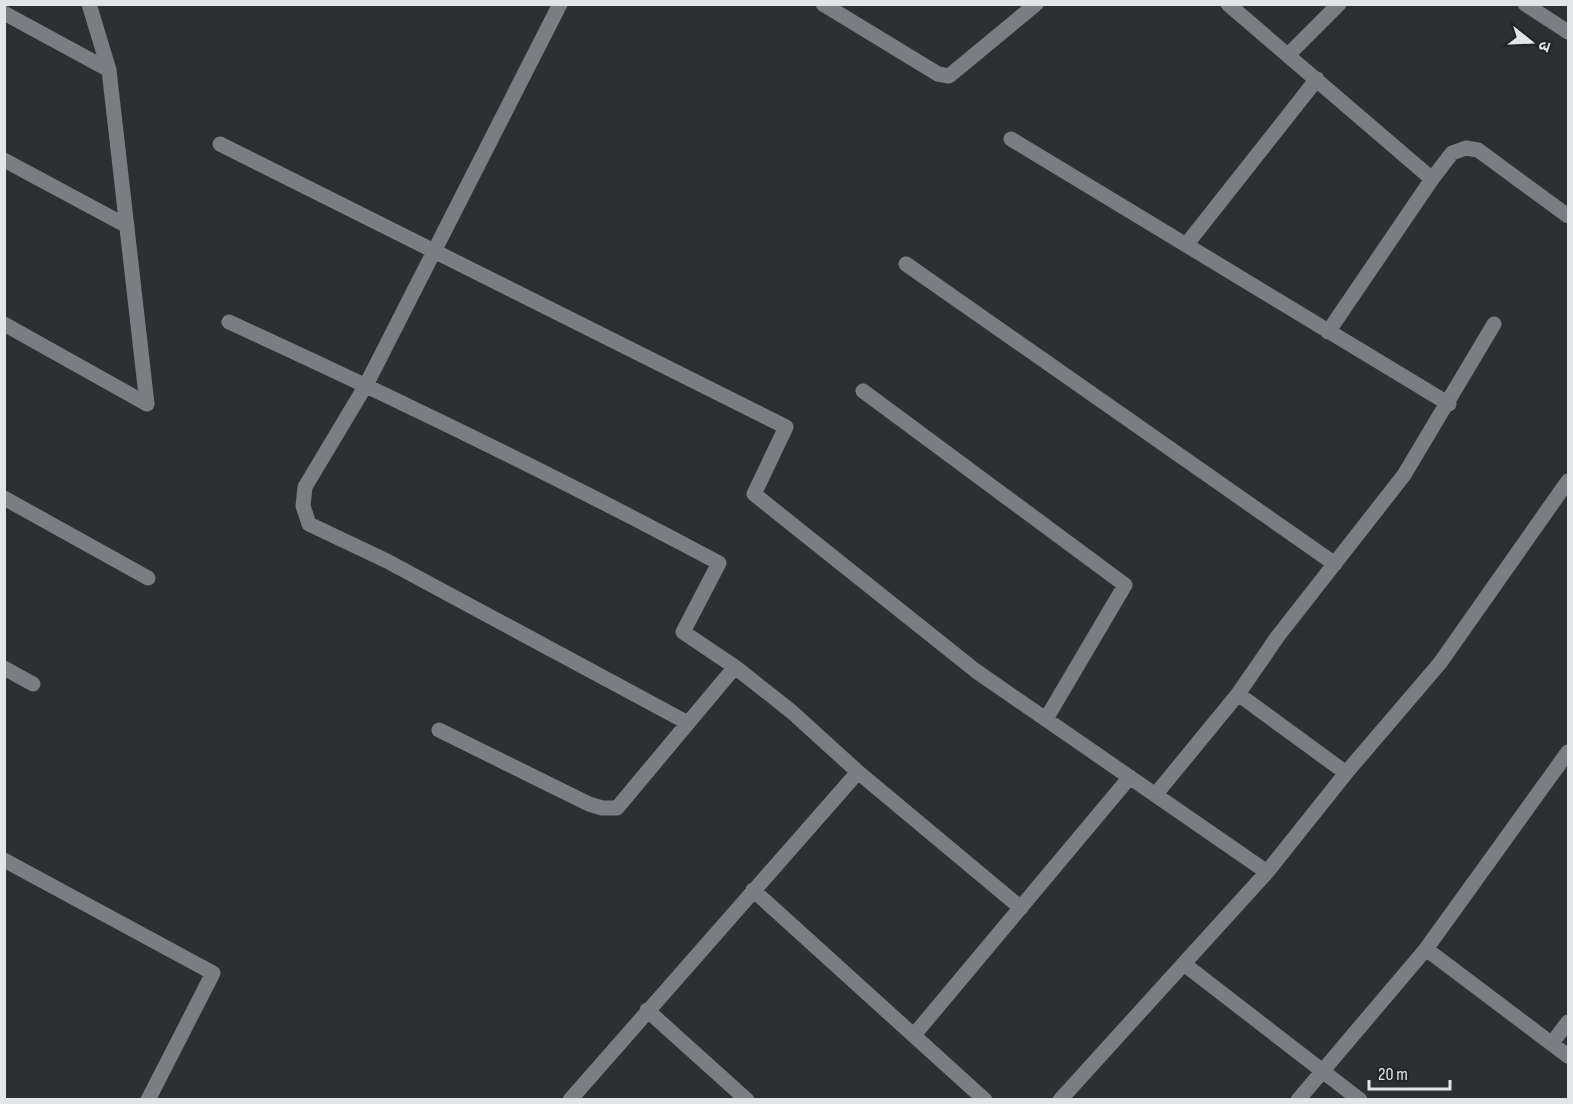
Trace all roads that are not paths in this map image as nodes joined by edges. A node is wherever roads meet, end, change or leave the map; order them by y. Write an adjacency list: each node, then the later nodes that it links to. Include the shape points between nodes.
1 (89, 4): 11 (street)
2 (560, 4): 20 (street)
3 (823, 4): 4 (street, via 938,74 949,76)
4 (1036, 4)
5 (1228, 4): 10 (street)
6 (1339, 4): 10 (street)
7 (1525, 4): 9 (street)
8 (4, 13): 11 (street)
9 (1569, 32)
10 (1288, 55): 12 (street)
11 (109, 70): 18 (street)
12 (1317, 79): 16 (street); 19 (street)
13 (1011, 139): 19 (street)
14 (220, 144): 20 (street)
15 (4, 160): 18 (street)
16 (1432, 179): 17 (street, via 1452,153 1466,148 1478,150); 25 (street)
17 (1569, 216)
18 (127, 226): 23 (street, via 147,404)
19 (1186, 245): 25 (street)
20 (435, 250): 26 (street); 37 (street, via 786,427 754,494 976,671)
21 (906, 264): 31 (street)
22 (229, 322): 26 (street)
23 (4, 324)
24 (1494, 324): 28 (street)
25 (1328, 332): 28 (street)
26 (366, 385): 33 (street, via 719,563 683,632); 38 (street, via 305,487 303,506 309,524 387,561)
27 (863, 391): 37 (street, via 1125,585)
28 (1449, 404): 31 (street, via 1404,475)
29 (1569, 481): 42 (street, via 1440,663)
30 (4, 498): 32 (street)
31 (1335, 564): 36 (street)
32 (148, 578)
33 (735, 666): 38 (street); 41 (street)
34 (4, 668): 35 (street)
35 (33, 684)
36 (1238, 694): 42 (street); 44 (street)
37 (1046, 719): 43 (street)
38 (688, 723): 39 (street, via 617,808 589,804)
39 (439, 730)
40 (1569, 752): 49 (street)
41 (858, 772): 47 (street); 48 (street)
42 (1346, 773): 46 (street)
43 (1130, 777): 44 (street); 48 (street)
44 (1156, 794): 46 (street)
45 (4, 860): 57 (street, via 213,973)
46 (1267, 872): 50 (street)
47 (753, 890): 51 (street); 53 (street)
48 (1021, 908): 53 (street)
49 (1426, 949): 54 (street); 56 (street)
50 (1184, 964): 56 (street); 61 (street)
51 (647, 1010): 58 (street); 59 (street)
52 (1569, 1022): 54 (street)
53 (914, 1035): 60 (street)
54 (1552, 1043): 55 (street)
55 (1569, 1056)
56 (1322, 1071): 62 (street); 63 (street)
57 (148, 1100)
58 (570, 1100)
59 (747, 1100)
60 (985, 1100)
61 (1060, 1100)
62 (1298, 1100)
63 (1360, 1100)

